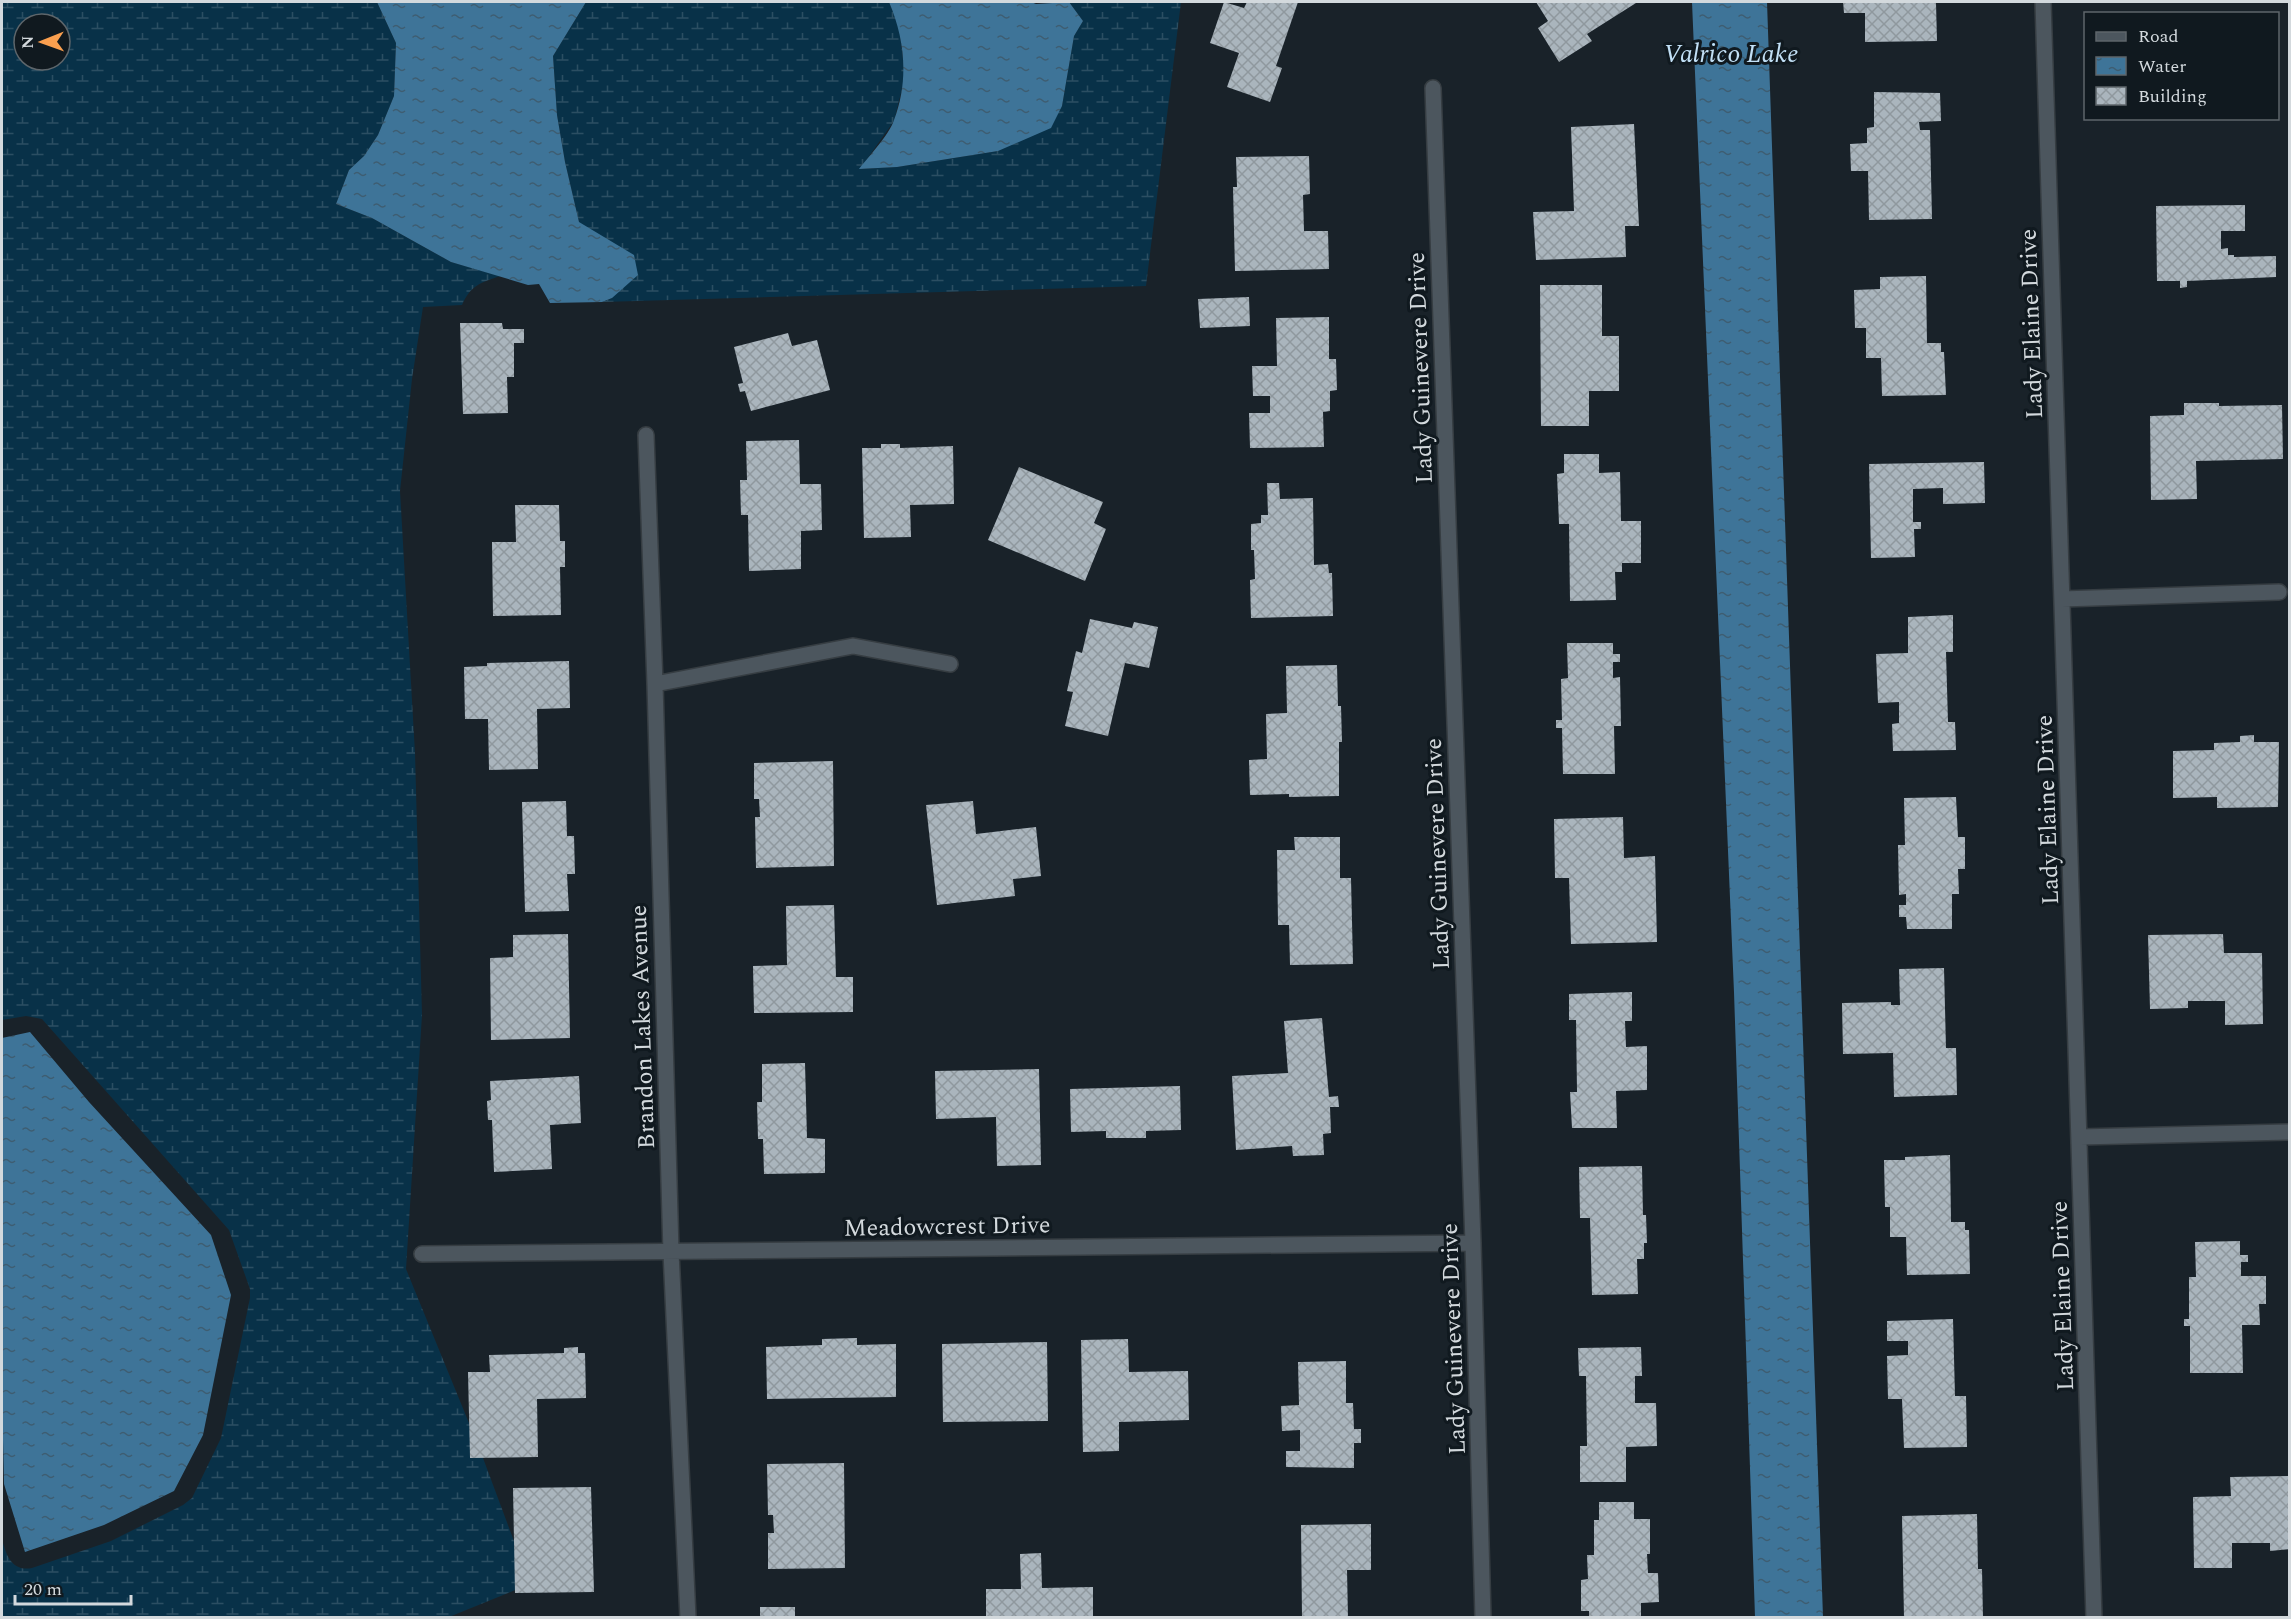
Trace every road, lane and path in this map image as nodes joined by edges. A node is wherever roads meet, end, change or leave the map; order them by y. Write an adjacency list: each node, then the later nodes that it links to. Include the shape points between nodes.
1 (2043, 2): 5 (street, Lady Elaine Drive)
2 (1433, 88): 10 (street, Lady Guinevere Drive)
3 (646, 435): 7 (street, Brandon Lakes Avenue)
4 (2278, 592): 5 (street)
5 (2062, 599): 9 (street, Lady Elaine Drive)
6 (950, 664): 7 (street, via 853,646)
7 (655, 684): 11 (street, Brandon Lakes Avenue)
8 (2289, 1132): 9 (street)
9 (2080, 1137): 15 (street, Lady Elaine Drive)
10 (1473, 1243): 11 (street, Meadowcrest Drive); 14 (street, Lady Guinevere Drive)
11 (671, 1252): 12 (street, Meadowcrest Drive); 13 (street, Brandon Lakes Avenue)
12 (422, 1254)
13 (688, 1617)
14 (1483, 1617)
15 (2094, 1617)

